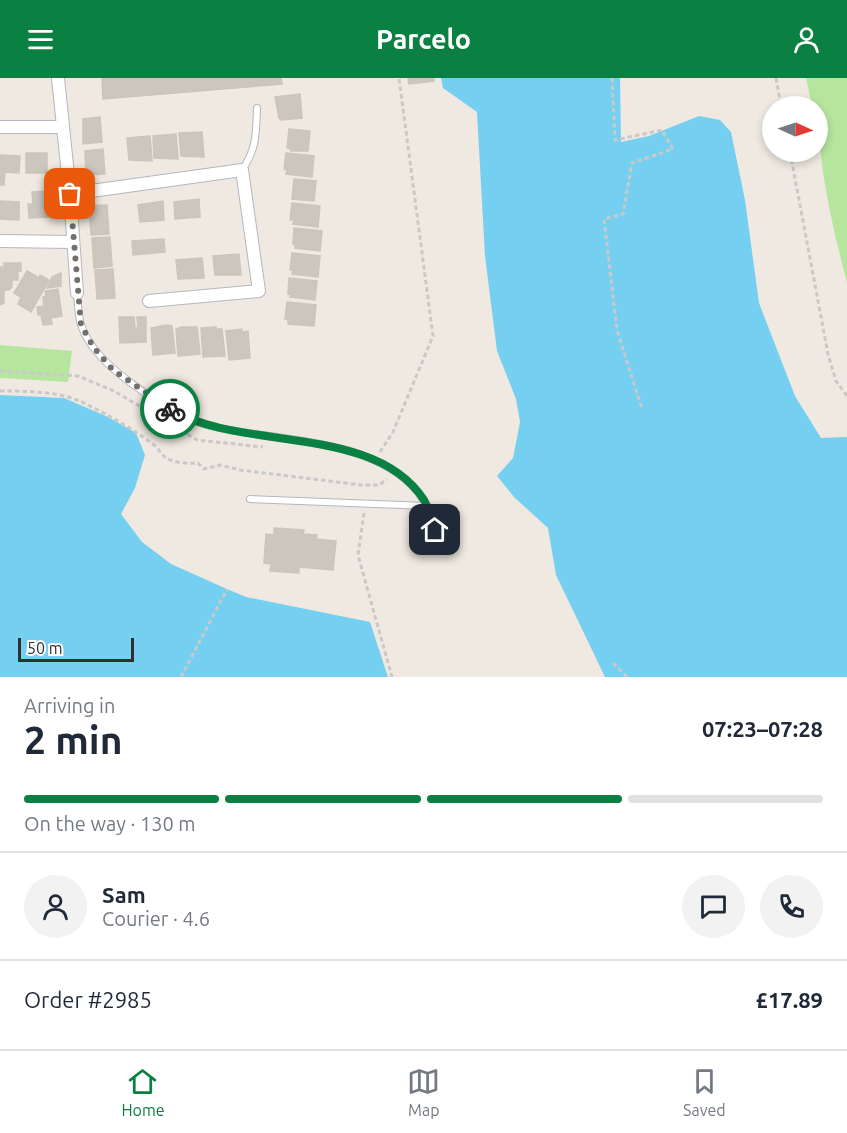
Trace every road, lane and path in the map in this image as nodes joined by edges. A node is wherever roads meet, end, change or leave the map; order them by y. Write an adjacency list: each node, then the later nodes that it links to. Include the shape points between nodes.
1 (58, 78): 8 (street)
2 (399, 78): 19 (path, via 433,336 393,432)
3 (612, 78): 18 (path, via 615,140 662,130 673,149 632,163 623,214 604,219 617,330)
4 (776, 78): 5 (path)
5 (779, 96)
6 (257, 108): 10 (lane, via 252,154)
7 (0, 127): 8 (street)
8 (63, 127): 11 (street)
9 (792, 162): 17 (path, via 828,354 836,381)
10 (242, 170): 11 (street); 15 (street, via 259,291)
11 (70, 194): 13 (street)
12 (0, 241): 13 (street)
13 (73, 242): 14 (street)
14 (77, 293): 19 (lane, via 81,325 94,348 113,370 180,415 206,425)
15 (149, 301)
16 (0, 391): 21 (path, via 67,396 128,426 165,457 198,464 204,469 220,465 240,471)
17 (847, 396)
18 (642, 410)
19 (375, 459): 20 (lane)
20 (395, 472): 21 (path, via 379,485); 24 (lane)
21 (368, 485): 23 (path)
22 (250, 499): 23 (lane)
23 (365, 504): 24 (lane); 29 (path, via 358,555)
24 (427, 506): 25 (lane)
25 (435, 530)
26 (227, 589): 28 (path)
27 (613, 663): 30 (path)
28 (181, 677)
29 (392, 677)
30 (627, 677)

